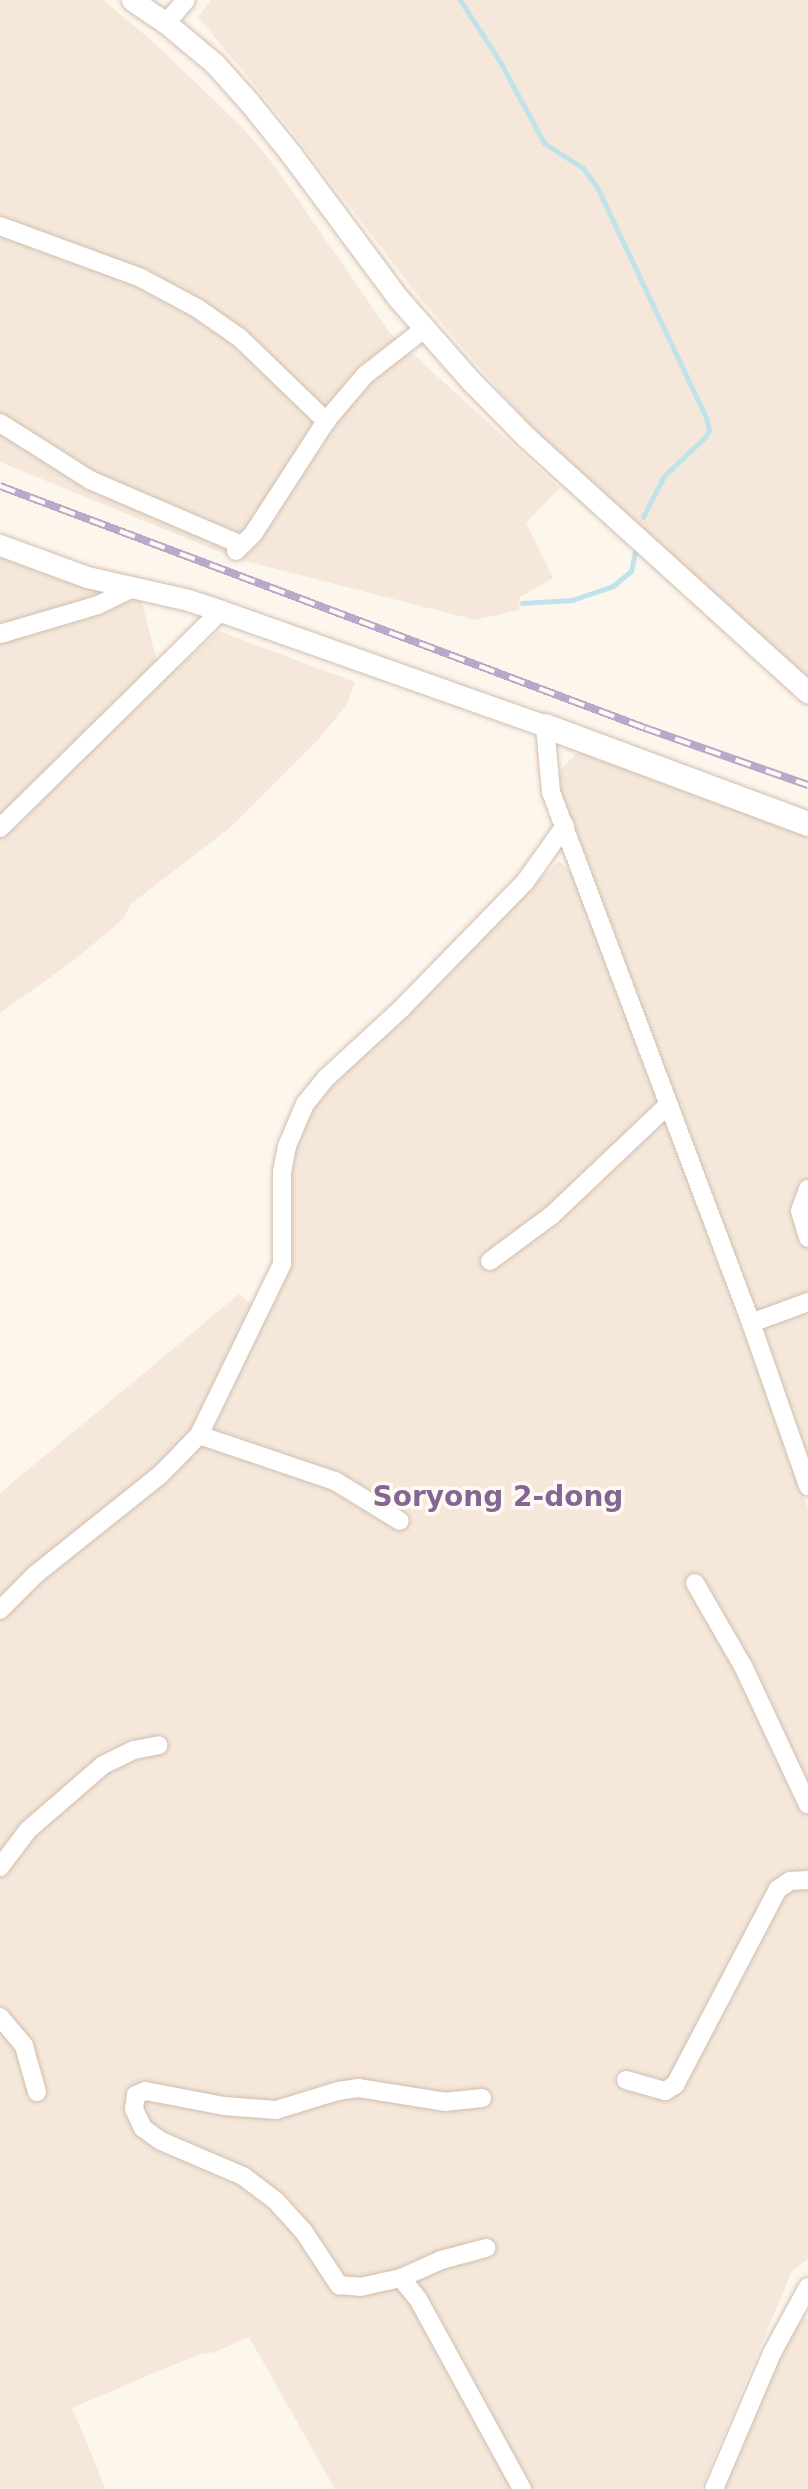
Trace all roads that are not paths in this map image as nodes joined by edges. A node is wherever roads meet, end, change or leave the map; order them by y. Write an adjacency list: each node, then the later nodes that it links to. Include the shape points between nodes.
1 (132, 0): 3 (street)
2 (186, 0): 3 (street)
3 (166, 23): 5 (street, via 215,64 249,102)
4 (0, 226): 6 (street, via 141,278 197,308 240,338)
5 (424, 329): 6 (street, via 365,375); 12 (street, via 525,436)
6 (326, 421): 7 (street, via 253,534 239,548 90,480)
7 (0, 423)
8 (0, 545): 9 (street, via 87,577)
9 (133, 588): 10 (street); 11 (street, via 98,606)
10 (221, 611): 13 (street); 16 (street)
11 (0, 634)
12 (808, 693)
13 (545, 726): 14 (main road); 15 (street, via 551,792)
14 (808, 824)
15 (565, 826): 17 (street); 23 (street, via 525,882 401,1010 324,1079 306,1104 287,1146 282,1172 282,1264)
16 (0, 828)
17 (669, 1104): 20 (street, via 552,1215); 22 (street)
18 (808, 1189): 19 (street, via 800,1212)
19 (808, 1238)
20 (491, 1261)
21 (808, 1302): 22 (street)
22 (751, 1322): 24 (street)
23 (200, 1434): 25 (street, via 335,1480); 27 (street, via 160,1475 36,1574)
24 (808, 1486)
25 (400, 1521)
26 (695, 1583): 29 (street, via 743,1666)
27 (0, 1610)
28 (159, 1745): 30 (street, via 134,1750 103,1765 28,1830)
29 (808, 1805)
30 (0, 1867)
31 (808, 1880): 33 (street, via 790,1881 778,1889 675,2085 665,2091)
32 (0, 2017): 34 (street, via 24,2046)
33 (626, 2080)
34 (37, 2091)
35 (481, 2098): 37 (street, via 446,2102 359,2088 276,2110 224,2106 145,2091 136,2095 134,2109 143,2128 161,2141 243,2176 275,2200 304,2232 339,2285 360,2287)
36 (486, 2248): 37 (street)
37 (401, 2278): 39 (street, via 418,2299)
38 (808, 2287): 40 (street, via 772,2353)
39 (522, 2489)
40 (713, 2489)

